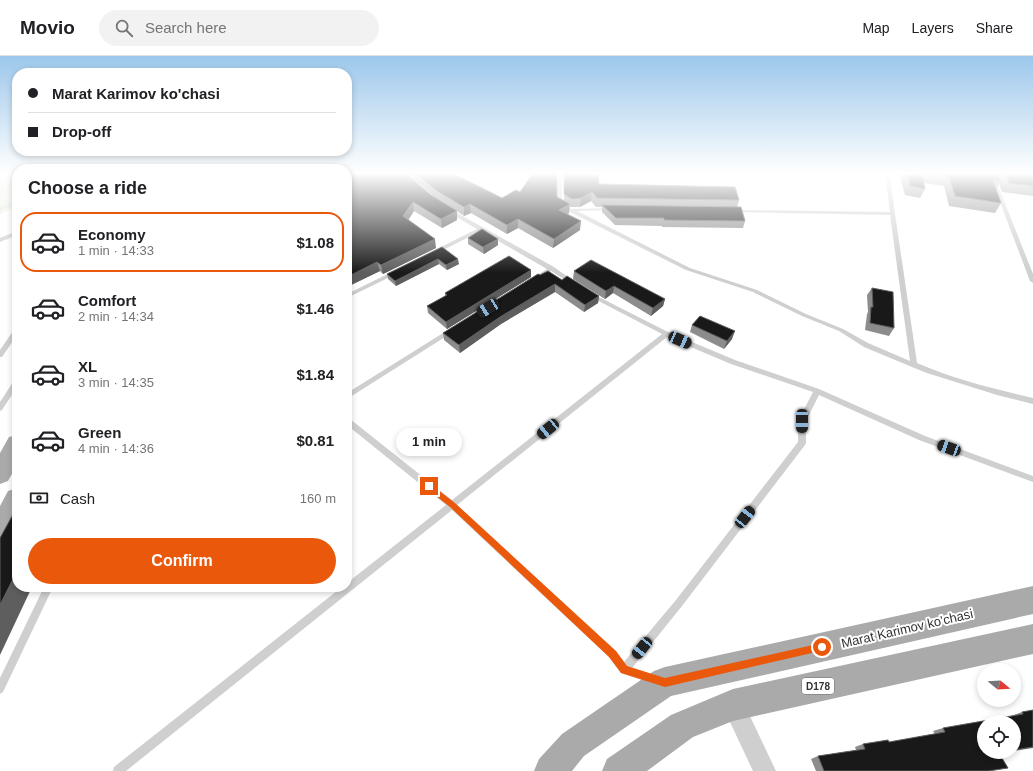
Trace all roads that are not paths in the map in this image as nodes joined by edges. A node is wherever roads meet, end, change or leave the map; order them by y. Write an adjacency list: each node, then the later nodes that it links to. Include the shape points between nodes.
1 (442, 206): 9 (lane)
2 (563, 206): 6 (lane)
3 (892, 206): 8 (lane)
4 (1004, 206): 15 (lane)
5 (617, 209): 6 (lane)
6 (571, 210): 22 (lane, via 688,269 755,290 804,315 841,330 866,345)
7 (727, 211): 8 (lane)
8 (893, 214): 22 (lane)
9 (480, 230): 12 (lane); 13 (lane)
10 (12, 235): 11 (lane)
11 (0, 240)
12 (428, 256)
13 (552, 268): 16 (lane); 19 (lane, via 583,290)
14 (401, 269): 17 (lane)
15 (1033, 281)
16 (525, 284)
17 (352, 294)
18 (453, 330): 25 (lane)
19 (666, 334): 24 (lane, via 733,362); 32 (lane)
20 (12, 337): 21 (lane)
21 (0, 355)
22 (914, 365): 26 (lane)
23 (12, 389): 27 (lane)
24 (817, 390): 31 (lane, via 922,438); 40 (lane, via 802,421 802,443)
25 (352, 393)
26 (1033, 401)
27 (0, 408)
28 (352, 425): 32 (lane)
29 (12, 453): 30 (main road)
30 (0, 474)
31 (1033, 479)
32 (452, 505): 35 (lane); 40 (lane, via 612,654)
33 (12, 508): 34 (main road)
34 (0, 531)
35 (352, 585)
36 (48, 592): 42 (lane)
37 (343, 592): 44 (lane)
38 (1033, 600): 41 (main road, Marat Karimov ko'chasi)
39 (1033, 639): 43 (main road, D178)
40 (624, 670): 41 (lane)
41 (665, 682): 45 (main road, Marat Karimov ko'chasi, via 573,745)
42 (0, 689)
43 (732, 705): 46 (main road, D178, via 682,726); 47 (street)
44 (118, 771)
45 (551, 771)
46 (619, 771)
47 (765, 771)

